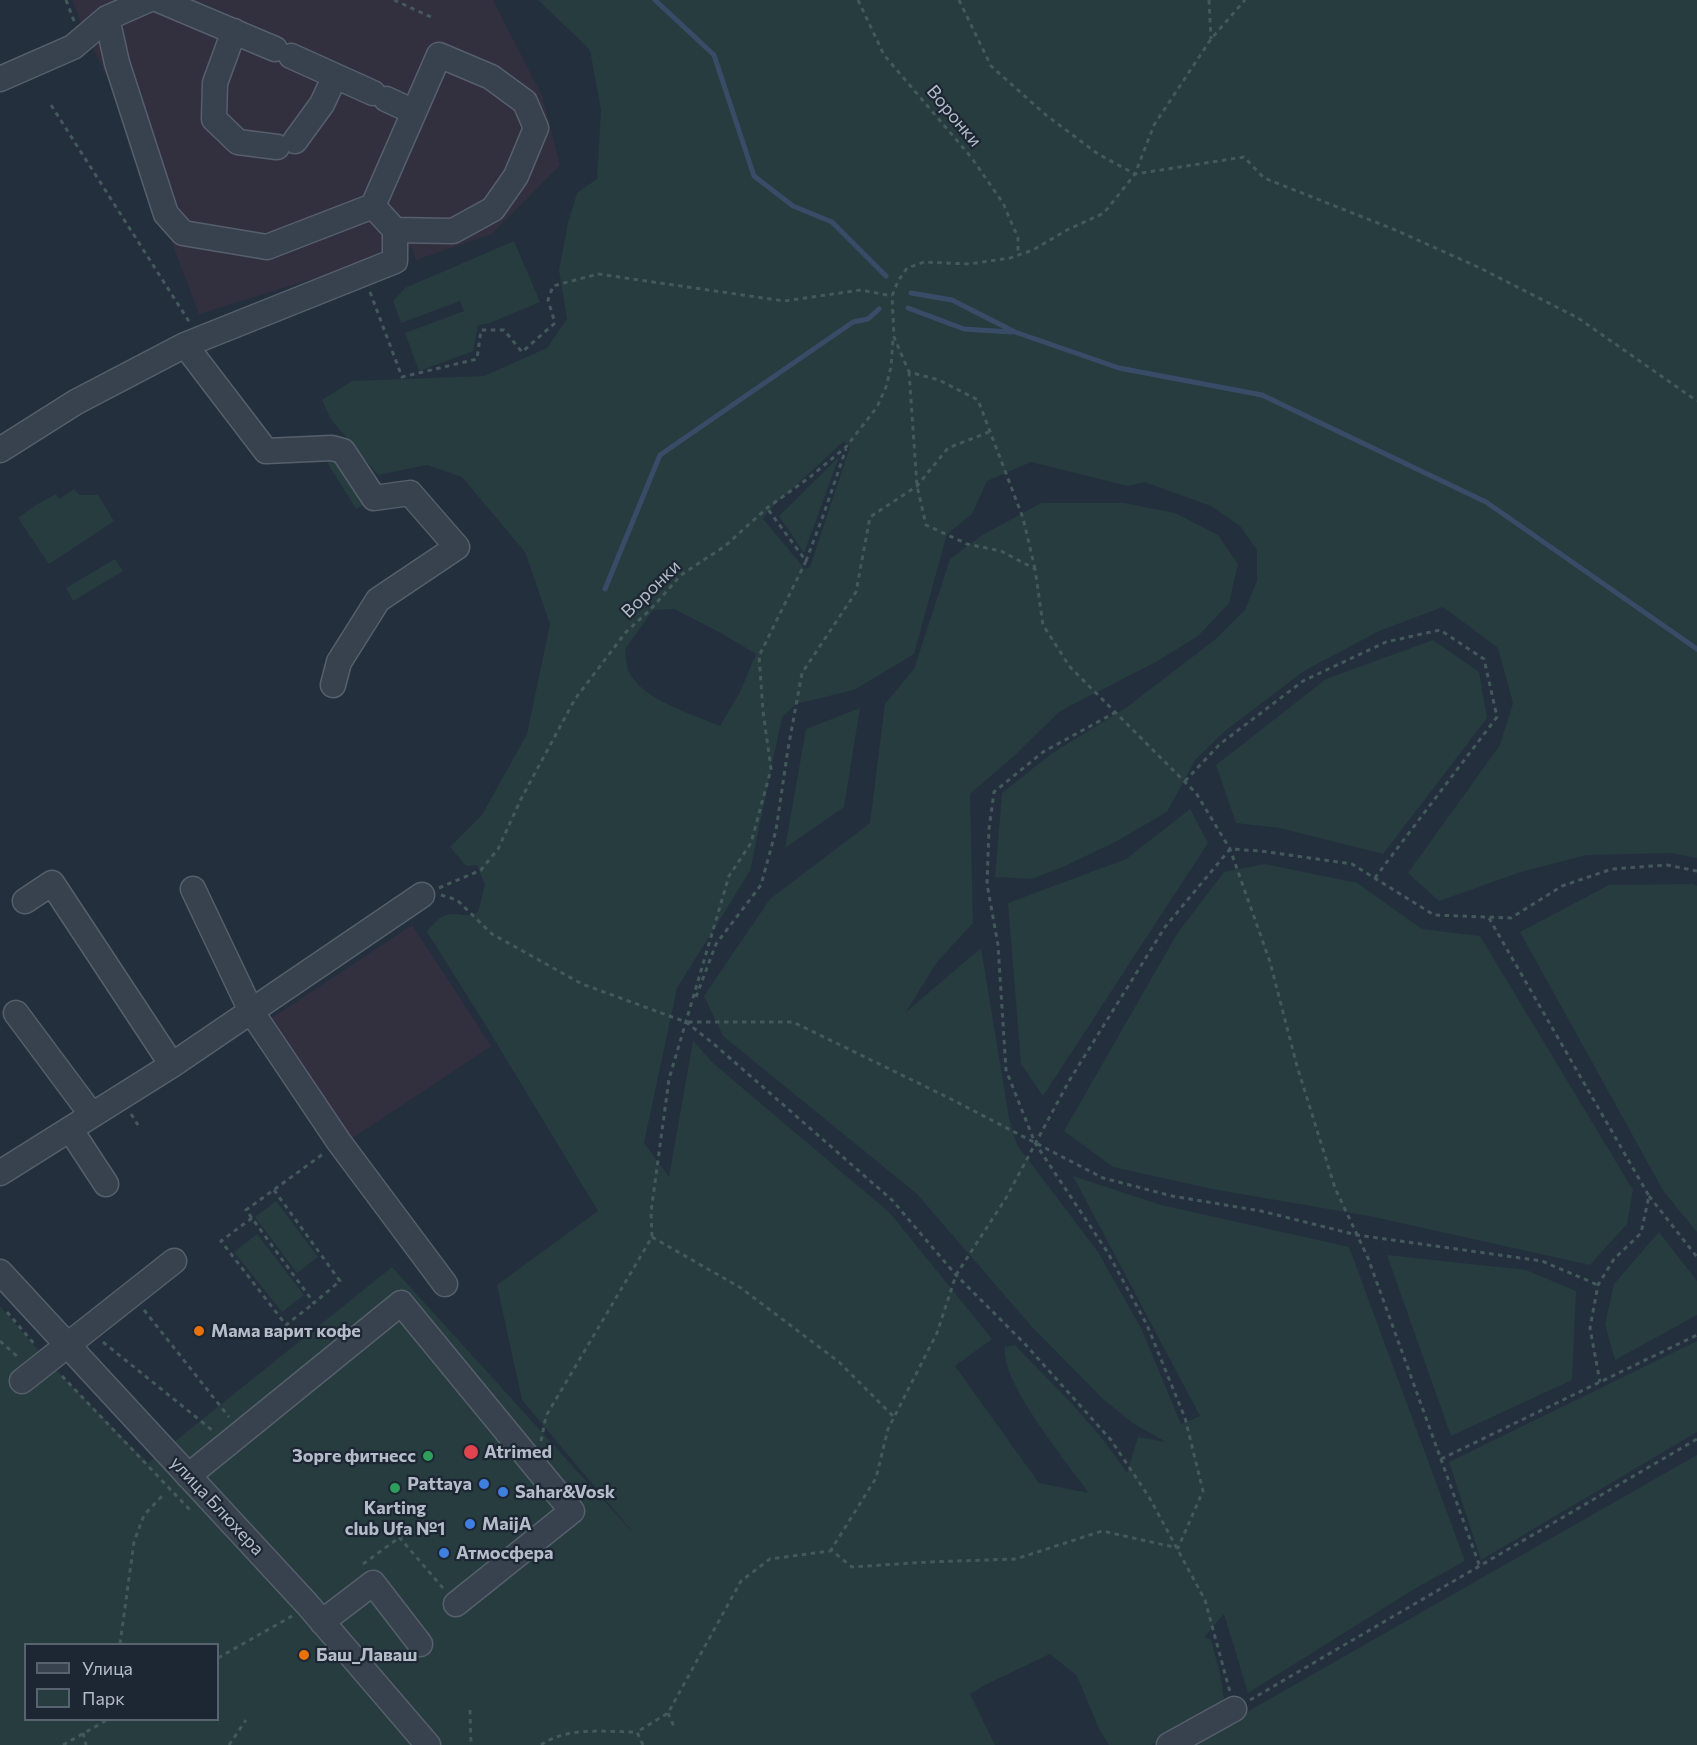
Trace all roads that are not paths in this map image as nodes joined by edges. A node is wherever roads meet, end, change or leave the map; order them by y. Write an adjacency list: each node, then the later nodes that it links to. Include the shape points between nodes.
1 (158, 0): 2 (street); 3 (street)
2 (107, 18): 5 (street, via 73,47); 7 (street, via 117,63 166,214 183,233 267,247)
3 (234, 31): 4 (street); 4 (street, via 215,83 214,119 238,142 286,144 322,104)
4 (335, 76): 6 (street)
5 (0, 79)
6 (414, 112): 7 (street); 8 (street, via 439,55 490,77 525,102 536,128 516,176 493,209 453,231)
7 (373, 206): 8 (street)
8 (395, 230): 9 (street, via 395,261)
9 (193, 342): 10 (street, via 76,402); 11 (street, via 266,451 333,448 343,452 375,498 410,493 457,547 378,600 339,662)
10 (0, 450)
11 (333, 685)
12 (193, 889): 15 (street)
13 (422, 895): 15 (street)
14 (25, 901): 17 (street, via 52,883)
15 (251, 1011): 17 (street); 24 (street, via 339,1142)
16 (16, 1014): 18 (street)
17 (172, 1065): 18 (street)
18 (92, 1115): 19 (street)
19 (70, 1129): 20 (street); 21 (street)
20 (0, 1173)
21 (106, 1184)
22 (174, 1261): 25 (street)
23 (0, 1272): 25 (street, улица Блюхера)
24 (445, 1284)
25 (68, 1345): 26 (street); 27 (street, улица Блюхера)
26 (35, 1371)
27 (188, 1476): 28 (street, via 401,1303 572,1511); 29 (street, улица Блюхера)
28 (456, 1604)
29 (322, 1622): 30 (street, via 373,1583); 32 (street, улица Блюхера)
30 (420, 1644)
31 (1234, 1709): 33 (street)
32 (428, 1745)
33 (1169, 1745)

